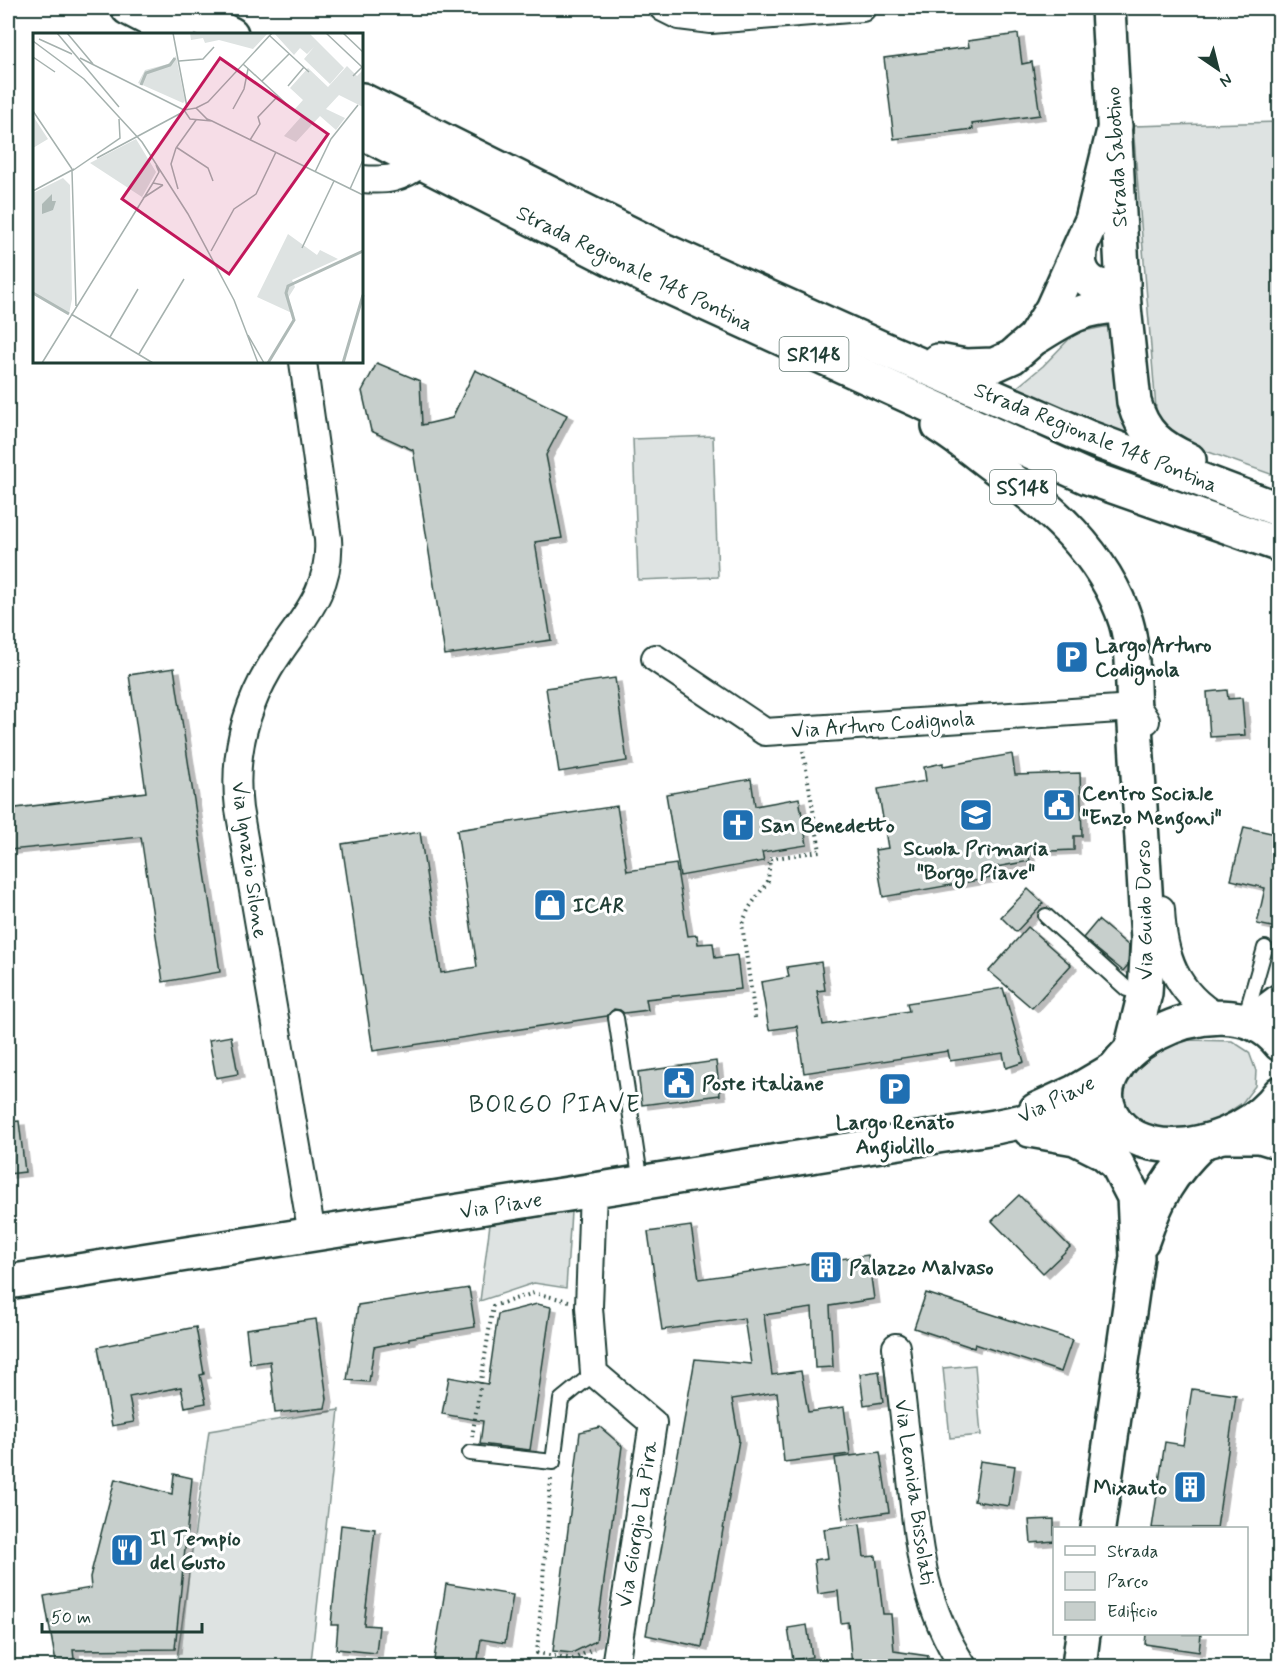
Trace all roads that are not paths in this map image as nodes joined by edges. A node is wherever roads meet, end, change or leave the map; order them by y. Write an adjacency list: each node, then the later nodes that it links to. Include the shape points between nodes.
1 (128, 8): 6 (main road)
2 (178, 8): 7 (main road)
3 (663, 8): 4 (street, via 679,16 711,20)
4 (862, 8)
5 (1108, 8): 9 (main road, Strada Sabotino)
6 (176, 33)
7 (229, 33)
8 (363, 100): 16 (main road, Strada Regionale 148 Pontina / SR148, via 663,250)
9 (1115, 126): 13 (main road, via 1092,220); 14 (main road, Strada Sabotino)
10 (363, 133): 11 (main road, Strada Regionale 148 Pontina / SR148)
11 (422, 163): 12 (street, via 387,180); 17 (main road, Strada Regionale 148 Pontina / SR148, via 645,276)
12 (363, 179)
13 (1080, 250): 14 (main road, via 1080,266 1088,279); 15 (main road)
14 (1123, 294): 15 (main road, via 1104,306 1065,319); 19 (main road, Strada Sabotino, via 1134,402 1152,437 1169,451 1249,485)
15 (1034, 338): 16 (main road, via 1012,357 994,365 978,366)
16 (879, 347): 20 (main road, Strada Regionale 148 Pontina / SR148, via 1086,437)
17 (804, 350): 21 (main road, Strada Regionale 148 Pontina / SR148, via 1087,477); 23 (main road, SS148, via 943,428 1039,501 1073,533 1098,564 1122,611 1130,642)
18 (303, 363): 40 (street, Via Ignazio Silone, via 328,539 328,566 310,611 252,701 239,744 237,782)
19 (1280, 503)
20 (1280, 510)
21 (1280, 545)
22 (655, 658): 23 (street, Via Arturo Codignola, via 765,732)
23 (1134, 708): 26 (main road, Via Guido Dorso, via 1148,923); 29 (street, Via Guido Dorso, via 1145,718 1149,731 1162,929 1167,953 1188,994 1204,1009)
24 (1046, 916): 26 (lane, via 1127,988)
25 (1265, 948): 29 (lane)
26 (1145, 993): 31 (main road, Via Guido Dorso)
27 (1280, 1001): 29 (main road, Via Piave, via 1264,1012)
28 (616, 1018): 37 (lane)
29 (1231, 1018): 30 (main road, via 1265,1029); 31 (main road, Via Piave, via 1171,1026 1154,1034)
30 (1279, 1040)
31 (1124, 1059): 33 (main road, Via Guido Dorso, via 1110,1077 1105,1098); 34 (main road, Via Piave, via 1069,1096)
32 (1278, 1103): 35 (main road)
33 (1120, 1126): 34 (main road, Via Piave, via 1089,1115 1060,1115); 35 (main road, Via Piave, via 1152,1143 1178,1145); 39 (main road, Via Guido Dorso, via 1132,1164)
34 (995, 1127): 37 (main road, Via Piave); 39 (main road, via 1048,1132 1093,1146 1117,1164)
35 (1214, 1139): 36 (main road, Via Piave, via 1260,1136); 41 (main road, via 1175,1172 1160,1194)
36 (1280, 1142)
37 (642, 1183): 38 (main road, Via Piave)
38 (593, 1190): 40 (main road, Via Piave); 44 (street, via 589,1307)
39 (1134, 1197): 41 (main road, Via Guido Dorso)
40 (312, 1234): 42 (main road, Via Piave)
41 (1137, 1257): 46 (main road)
42 (8, 1282)
43 (896, 1347): 49 (street, Via Leonida Bissolati, via 921,1566 932,1605)
44 (594, 1373): 45 (lane, via 561,1400 553,1462); 48 (street, Via Giorgio La Pira, via 653,1423)
45 (470, 1453)
46 (1098, 1527)
47 (1083, 1635): 50 (main road)
48 (615, 1666)
49 (963, 1666)
50 (1079, 1666)

